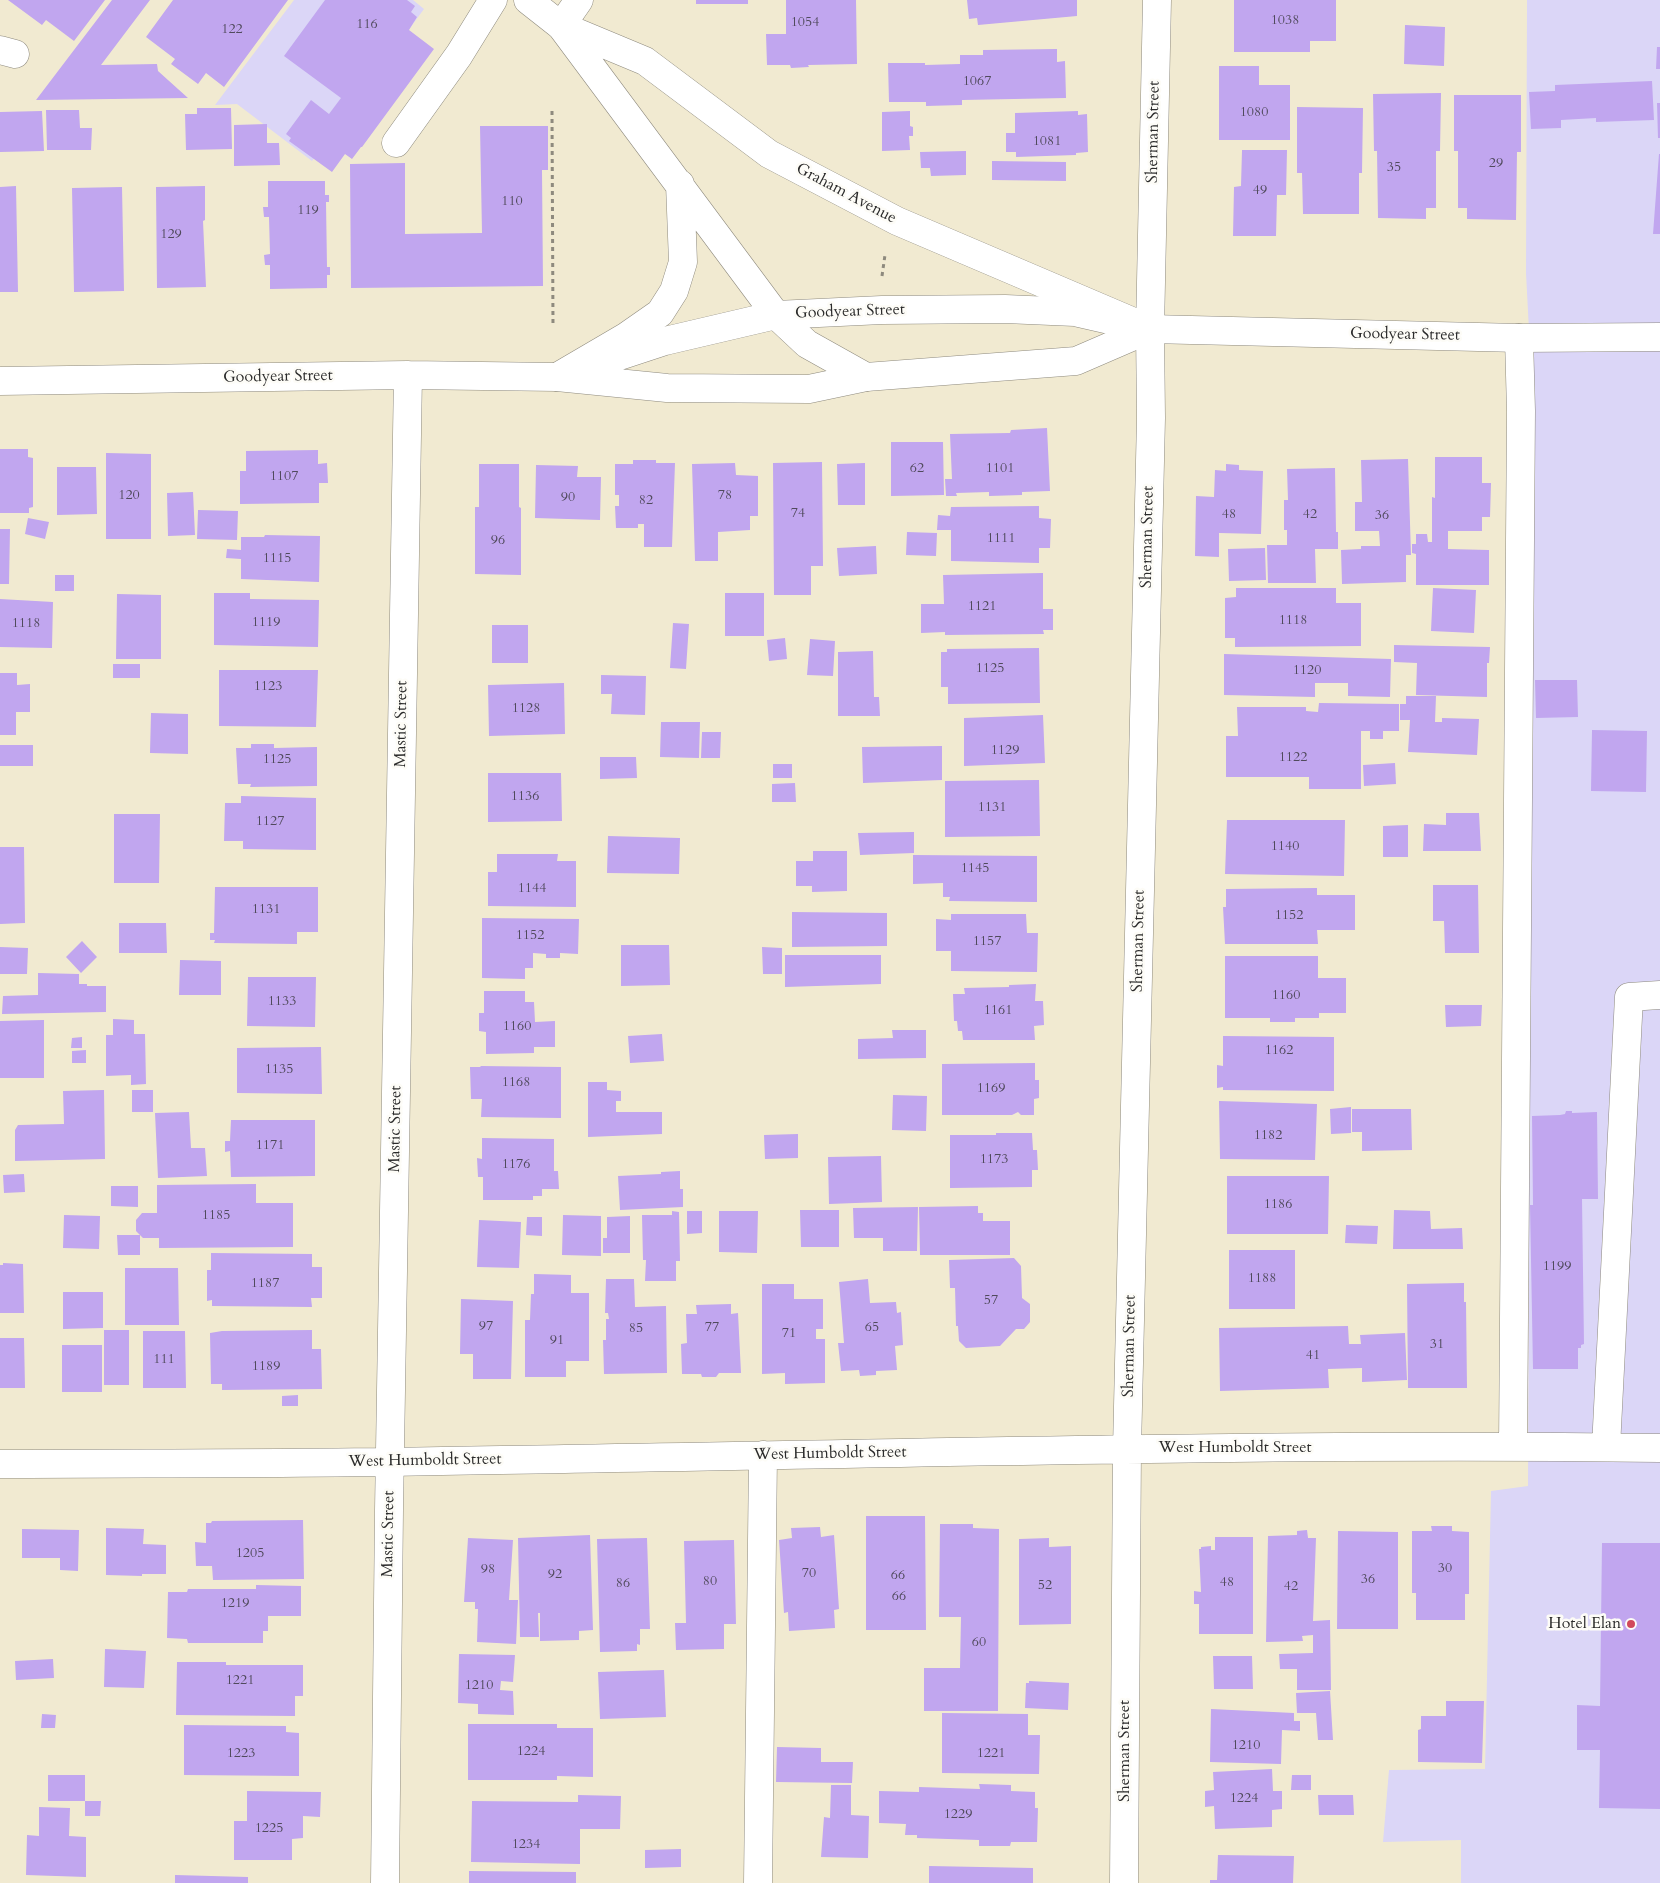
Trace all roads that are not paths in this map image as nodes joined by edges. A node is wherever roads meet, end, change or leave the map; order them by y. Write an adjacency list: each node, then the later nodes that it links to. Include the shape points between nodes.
1 (493, 0): 6 (street, via 459,55)
2 (528, 0): 5 (street, Graham Avenue)
3 (580, 0): 5 (street)
4 (1157, 0): 9 (street, Sherman Street)
5 (562, 26): 7 (street, Graham Avenue); 9 (street, Graham Avenue, via 645,61 769,154 897,221)
6 (396, 143)
7 (680, 184): 8 (street, Graham Avenue); 13 (street, via 683,262 674,290 660,313)
8 (776, 315): 9 (street, Goodyear Street, via 1005,309 1075,312); 13 (street, Goodyear Street, via 665,341); 14 (street, Graham Avenue, via 807,344)
9 (1150, 329): 11 (street, Goodyear Street); 14 (street, Goodyear Street, via 1076,361); 20 (street, Sherman Street, via 1151,418)
10 (1660, 337): 11 (street, Goodyear Street)
11 (1519, 338): 17 (street)
12 (408, 375): 13 (street, Goodyear Street); 15 (street, Goodyear Street); 22 (street, Mastic Street)
13 (557, 377): 14 (street, Goodyear Street, via 666,388 790,389 808,389)
14 (866, 377)
15 (0, 382)
16 (1660, 996): 18 (street, via 1629,997)
17 (1513, 1446): 18 (street, West Humboldt Street); 20 (street, West Humboldt Street)
18 (1606, 1447): 19 (street, West Humboldt Street)
19 (1660, 1448)
20 (1127, 1449): 21 (street, West Humboldt Street); 26 (street, Sherman Street)
21 (763, 1455): 22 (street, West Humboldt Street); 25 (street)
22 (390, 1462): 23 (street, West Humboldt Street); 24 (street, Mastic Street)
23 (0, 1464)
24 (385, 1883)
25 (758, 1883)
26 (1124, 1883)

